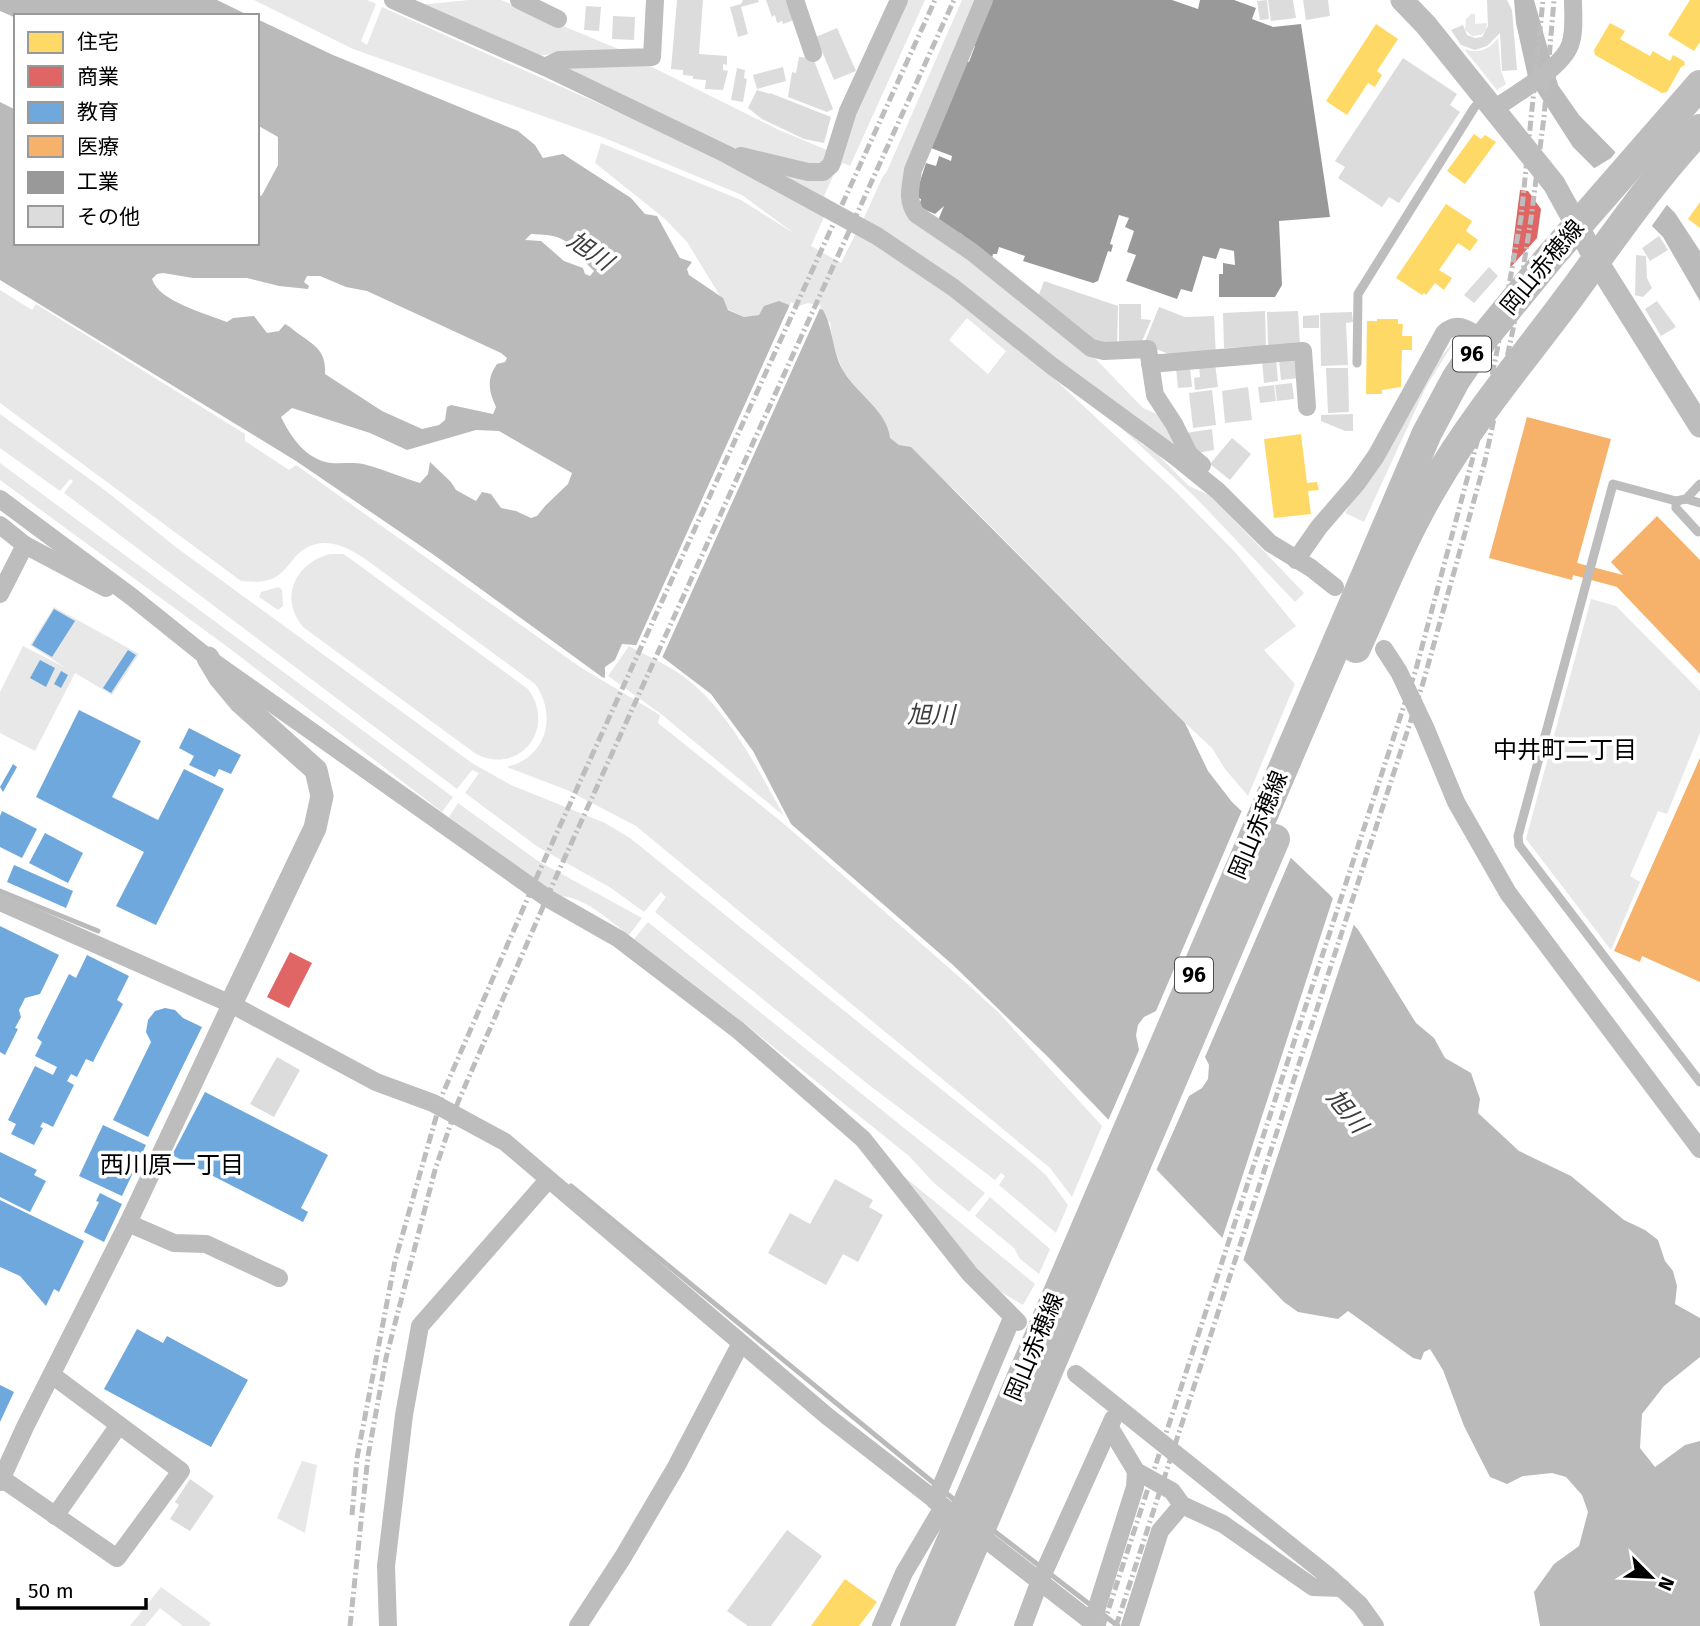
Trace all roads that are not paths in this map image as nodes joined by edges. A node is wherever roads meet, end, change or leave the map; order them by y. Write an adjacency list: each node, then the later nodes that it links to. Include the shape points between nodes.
1 (425, 0): 9 (street)
2 (519, 0): 10 (street)
3 (656, 0): 12 (street, via 652,57 559,60)
4 (795, 0): 11 (street)
5 (899, 0): 16 (street, via 827,169 808,172)
6 (984, 0): 21 (street, via 914,170 911,206 1081,342 1104,351 1148,349)
7 (1402, 0): 14 (street)
8 (1573, 0): 14 (street, via 1570,45 1555,65 1528,85)
9 (397, 2): 12 (street)
10 (558, 19)
11 (813, 53)
12 (545, 67): 16 (street)
13 (1700, 85): 17 (main road, 岡山赤穂線 / 96)
14 (1489, 103): 17 (street, via 1554,184); 20 (lane, via 1474,108 1357,294)
15 (1700, 129): 18 (main road, 岡山赤穂線 / 96, via 1632,209)
16 (726, 154): 25 (street, via 877,236 954,288)
17 (1576, 226): 18 (street); 19 (main road, 岡山赤穂線 / 96)
18 (1596, 260): 23 (street); 39 (main road, 岡山赤穂線 / 96, via 1489,401 1435,483)
19 (1483, 339): 33 (street, via 1460,326 1444,333 1376,456); 39 (main road, 岡山赤穂線 / 96, via 1427,433)
20 (1357, 363)
21 (1150, 364): 22 (street, via 1303,351); 25 (street, via 1154,395 1189,454 1227,485)
22 (1307, 407)
23 (1700, 426)
24 (1700, 485): 27 (lane)
25 (1222, 495): 33 (street, via 1270,544)
26 (0, 499): 36 (street)
27 (1686, 499): 28 (lane); 29 (lane)
28 (1676, 501): 31 (lane, via 1676,508); 42 (lane, via 1613,484 1518,841)
29 (1700, 503)
30 (0, 525): 32 (street)
31 (1699, 532)
32 (25, 545): 35 (street); 36 (street)
33 (1296, 560): 34 (street)
34 (1335, 587)
35 (0, 594)
36 (132, 597): 38 (street)
37 (1384, 649): 43 (street, via 1420,716 1456,802 1508,893)
38 (208, 658): 41 (street, via 240,702 316,770 322,796 316,828); 55 (street, via 547,898 619,939 738,1030 863,1139 970,1274 1015,1320)
39 (1330, 682): 58 (main road, 岡山赤穂線 / 96)
40 (0, 902): 41 (street)
41 (231, 1004): 44 (street, via 376,1082 463,1118 505,1142); 45 (street)
42 (1700, 1082)
43 (1700, 1149)
44 (548, 1180): 47 (street); 63 (street, via 419,1326 386,1566)
45 (128, 1223): 46 (street, via 174,1243 206,1244); 49 (street)
46 (279, 1278)
47 (741, 1343): 55 (street, via 827,1416); 64 (street, via 624,1557)
48 (1076, 1374): 50 (street)
49 (52, 1376): 51 (street); 54 (street)
50 (1116, 1406): 52 (street); 60 (street)
51 (119, 1425): 57 (street); 57 (street, via 181,1471 117,1558)
52 (1110, 1428): 53 (street); 59 (street)
53 (1136, 1471): 56 (street, via 1172,1491); 62 (street)
54 (1, 1480): 57 (street)
55 (940, 1497): 59 (street); 65 (street)
56 (1182, 1505): 60 (street, via 1223,1524 1313,1587); 69 (street, via 1160,1531)
57 (55, 1516)
58 (956, 1557): 66 (main road, 岡山赤穂線 / 96); 67 (main road, 岡山赤穂線 / 96)
59 (1044, 1574): 62 (street); 68 (street)
60 (1342, 1588): 61 (street)
61 (1360, 1605): 70 (street); 71 (street)
62 (1095, 1618)
63 (388, 1626)
64 (578, 1626)
65 (881, 1626)
66 (915, 1626)
67 (939, 1626)
68 (1023, 1626)
69 (1130, 1626)
70 (1360, 1626)
71 (1375, 1626)

